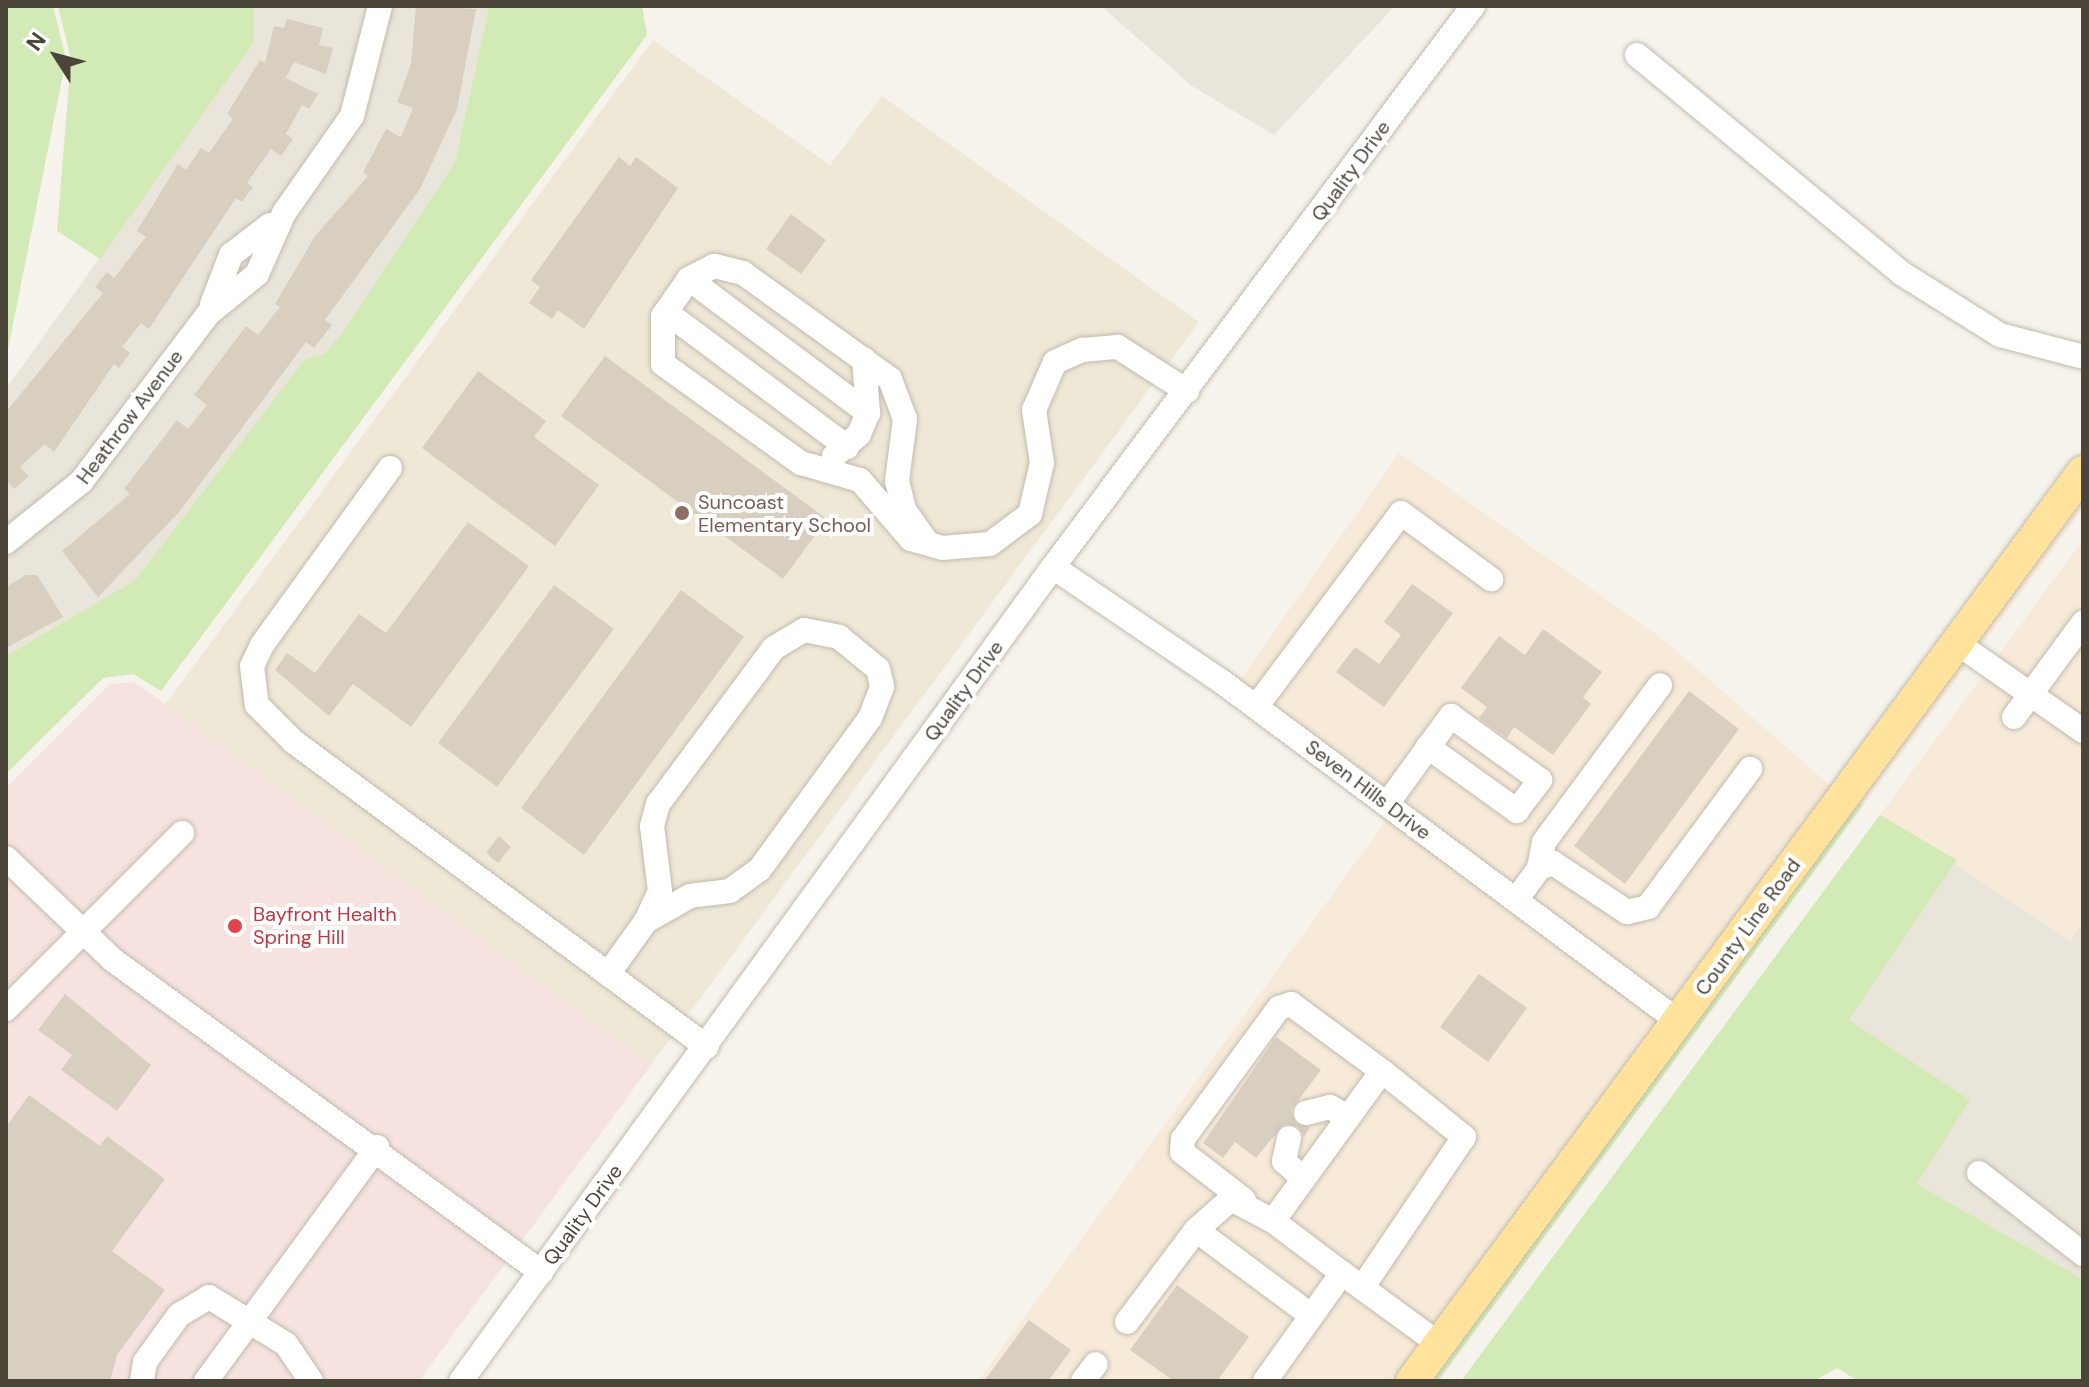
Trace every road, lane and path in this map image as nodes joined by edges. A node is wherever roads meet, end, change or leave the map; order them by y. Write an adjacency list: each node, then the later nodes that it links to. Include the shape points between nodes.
1 (380, 6): 15 (street, Heathrow Avenue, via 352,116 284,213 228,259 208,314 81,482)
2 (1473, 6): 8 (street, Quality Drive)
3 (1637, 55): 6 (street, via 1901,273 2000,335)
4 (689, 279): 5 (street); 7 (street, via 714,266 743,273); 9 (street)
5 (666, 312): 10 (street); 11 (street, via 663,364)
6 (2083, 357)
7 (864, 359): 9 (street); 14 (street, via 890,379 899,398 906,435 897,481 908,519)
8 (1187, 391): 14 (street, via 1118,347 1082,350 1055,362 1034,410 1042,463 1030,514 990,544); 16 (street, Quality Drive)
9 (868, 413): 10 (street)
10 (847, 447): 11 (street)
11 (801, 463): 14 (street, via 860,480 882,497 902,531)
12 (390, 468): 34 (street, via 262,645 252,666 257,705 294,742)
13 (2083, 472): 19 (main road, County Line Road)
14 (926, 541)
15 (6, 542)
16 (1053, 567): 22 (street, Seven Hills Drive); 37 (street, Quality Drive)
17 (1491, 579): 22 (street, via 1401,513)
18 (2083, 623): 21 (street)
19 (1957, 643): 21 (street); 36 (main road, County Line Road)
20 (1660, 685): 30 (street, via 1544,842)
21 (2030, 694): 23 (street); 24 (street)
22 (1256, 707): 27 (street, Seven Hills Drive)
23 (2014, 717)
24 (2083, 731)
25 (1428, 747): 27 (street)
26 (1750, 769): 30 (street, via 1648,907 1627,912 1564,866)
27 (1387, 804): 31 (street, Seven Hills Drive)
28 (182, 833): 33 (street)
29 (6, 858): 33 (street)
30 (1539, 868): 31 (street)
31 (1516, 900): 36 (street, Seven Hills Drive)
32 (646, 921): 32 (street, via 690,896 730,891 760,869 879,702 878,669 860,649 804,630 774,648 658,804 652,826 660,891); 34 (street)
33 (85, 934): 35 (street); 42 (street)
34 (608, 974): 37 (street)
35 (6, 1009)
36 (1678, 1021): 55 (main road, County Line Road)
37 (707, 1047): 49 (street, Quality Drive)
38 (1382, 1071): 40 (street); 45 (street, via 1291,1004 1279,1008 1183,1139 1182,1152); 51 (street, via 1464,1137)
39 (1306, 1113): 40 (street, via 1330,1107)
40 (1347, 1117): 44 (street)
41 (1289, 1138): 44 (street, via 1284,1161)
42 (377, 1147): 49 (street); 53 (street)
43 (1979, 1173): 48 (street)
44 (1303, 1179): 46 (street)
45 (1244, 1200): 46 (street); 47 (street, via 1223,1202)
46 (1273, 1221): 50 (street)
47 (1196, 1230): 52 (street); 54 (street)
48 (2083, 1254)
49 (541, 1272): 59 (street, Quality Drive)
50 (1342, 1273): 51 (street); 52 (street)
51 (1362, 1288): 55 (street)
52 (1312, 1316): 60 (street)
53 (252, 1321): 56 (street, via 222,1300 198,1300 151,1351); 57 (street); 58 (street, via 297,1354)
54 (1127, 1322)
55 (1439, 1344): 61 (main road, County Line Road)
56 (142, 1381)
57 (206, 1381)
58 (311, 1381)
59 (461, 1381)
60 (1265, 1381)
61 (1412, 1381)

